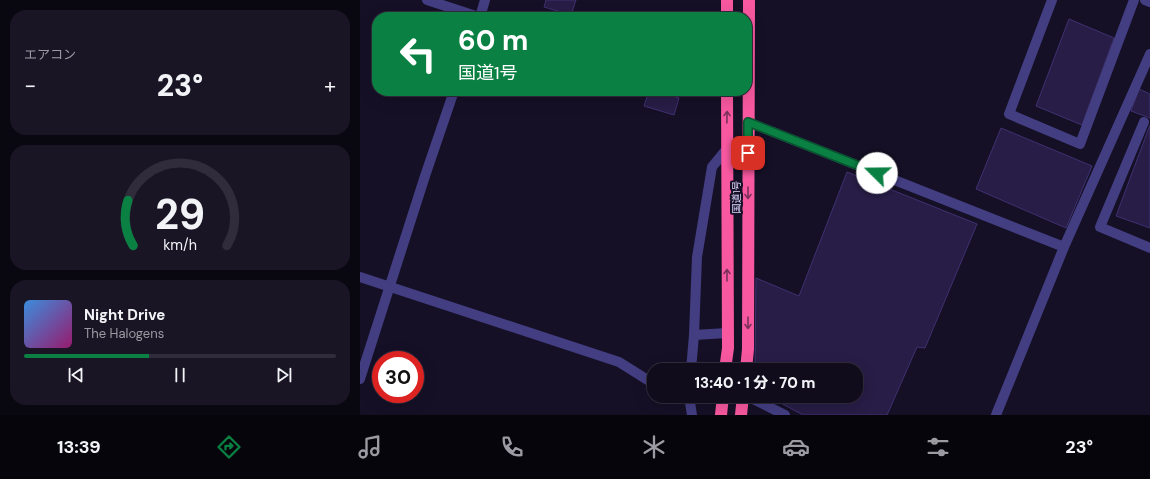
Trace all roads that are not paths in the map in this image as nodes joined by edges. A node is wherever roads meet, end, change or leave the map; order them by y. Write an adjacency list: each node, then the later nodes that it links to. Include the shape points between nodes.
1 (427, 0): 9 (street)
2 (485, 0): 10 (street)
3 (727, 0): 11 (highway)
4 (749, 0): 12 (highway, 国道1号)
5 (1052, 0): 6 (street, via 1009,114 1080,144)
6 (1134, 0)
7 (1145, 0): 8 (street)
8 (1150, 2)
9 (464, 12)
10 (481, 12)
11 (727, 12)
12 (749, 12)
13 (1150, 54): 20 (street)
14 (452, 96): 23 (street)
15 (724, 96): 19 (highway, 国道1号, one-way to 15)
16 (748, 96): 17 (highway, 国道1号)
17 (748, 122): 20 (street); 28 (highway, 国道1号, one-way to 28)
18 (1144, 122): 21 (street, via 1100,226)
19 (726, 150): 24 (highway, 国道1号, one-way to 19); 25 (street, via 712,167 697,257)
20 (1064, 247): 39 (street)
21 (1150, 248)
22 (360, 277): 23 (street)
23 (390, 287): 29 (street); 30 (street, via 619,362)
24 (727, 332): 25 (street); 27 (highway, 国道1号)
25 (694, 335): 26 (street)
26 (692, 363)
27 (727, 363)
28 (747, 363)
29 (360, 379)
30 (647, 380)
31 (690, 403): 35 (street)
32 (722, 403): 36 (highway)
33 (743, 403): 37 (highway)
34 (761, 403): 38 (street)
35 (692, 415)
36 (721, 415)
37 (742, 415)
38 (785, 415)
39 (996, 415)

